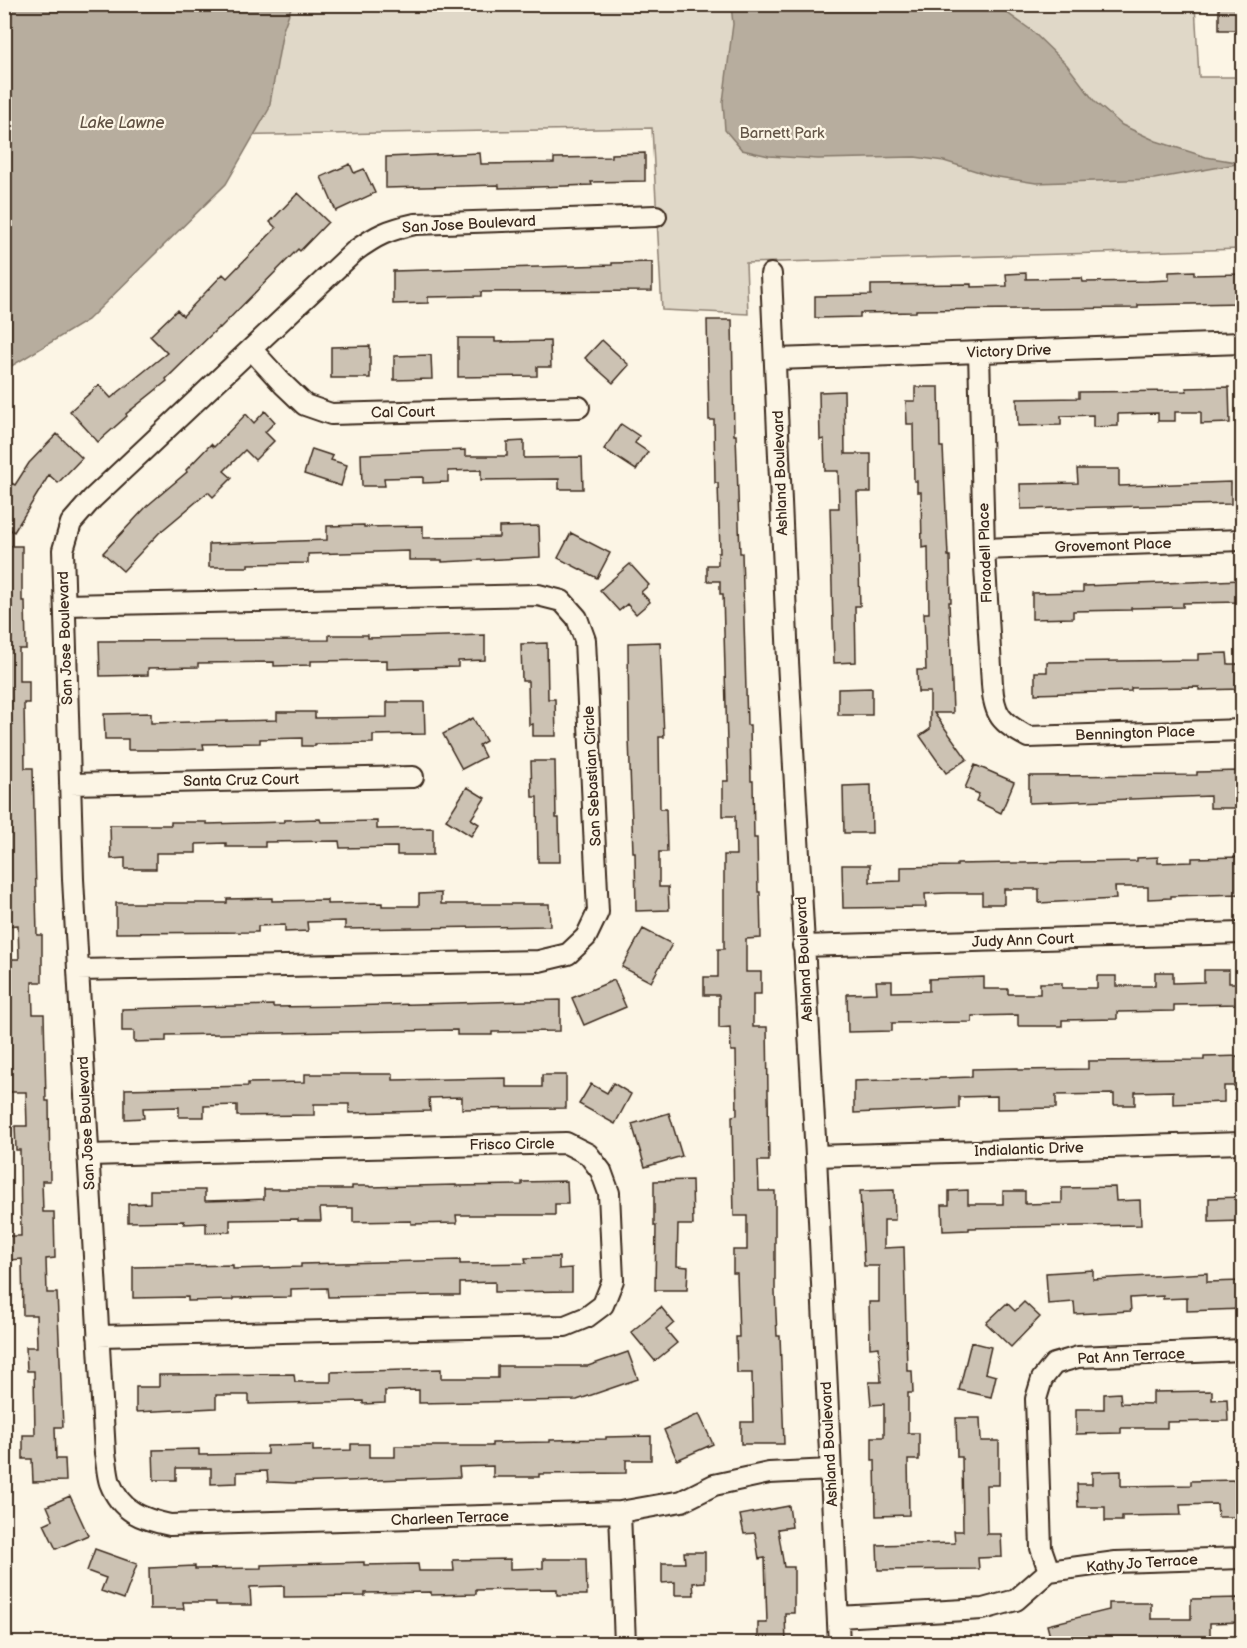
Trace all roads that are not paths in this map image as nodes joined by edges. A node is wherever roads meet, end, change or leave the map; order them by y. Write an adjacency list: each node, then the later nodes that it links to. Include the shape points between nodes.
1 (656, 216): 4 (street, San Jose Boulevard, via 415,224 393,229 355,251)
2 (771, 274): 6 (street, Ashland Boulevard)
3 (1242, 343): 5 (street, Victory Drive)
4 (252, 350): 7 (street, Cal Court, via 305,405 330,414); 10 (street, San Jose Boulevard, via 70,523 63,550)
5 (979, 351): 6 (street, Victory Drive); 9 (street, Floradell Place)
6 (776, 359): 16 (street, Ashland Boulevard)
7 (579, 407)
8 (1242, 540): 9 (street, Grovemont Place)
9 (984, 549): 12 (street, Floradell Place, via 993,700 1004,724)
10 (64, 604): 14 (street, San Jose Boulevard); 17 (street, San Sebastian Circle, via 538,595 562,601 577,618 585,640 598,912 586,937 568,954 539,962)
11 (1242, 730): 12 (street, Bennington Place)
12 (1028, 737)
13 (413, 777): 14 (street, Santa Cruz Court)
14 (70, 784): 17 (street, San Jose Boulevard)
15 (1242, 933): 16 (street, Judy Ann Court)
16 (803, 946): 20 (street, Ashland Boulevard)
17 (78, 970): 19 (street, San Jose Boulevard)
18 (1242, 1143): 20 (street, Indialantic Drive)
19 (88, 1155): 21 (street, San Jose Boulevard); 21 (street, Frisco Circle, via 566,1143 588,1155 601,1171 609,1193 613,1280 603,1305 565,1326)
20 (816, 1156): 24 (street, Ashland Boulevard)
21 (98, 1336): 23 (street, San Jose Boulevard)
22 (1242, 1350): 27 (street, Pat Ann Terrace, via 1078,1357 1054,1364 1042,1378 1036,1399 1041,1548)
23 (105, 1454): 25 (street, Charleen Terrace, via 110,1482 122,1504 145,1520 170,1525)
24 (831, 1470): 25 (street, Charleen Terrace, via 770,1473 714,1485 682,1500); 28 (street, Ashland Boulevard)
25 (620, 1512): 29 (street)
26 (1242, 1558): 27 (street, Kathy Jo Terrace, via 1116,1562)
27 (1049, 1571): 28 (street, via 1016,1600 983,1609)
28 (838, 1617): 30 (street, Ashland Boulevard)
29 (625, 1644)
30 (839, 1644)

